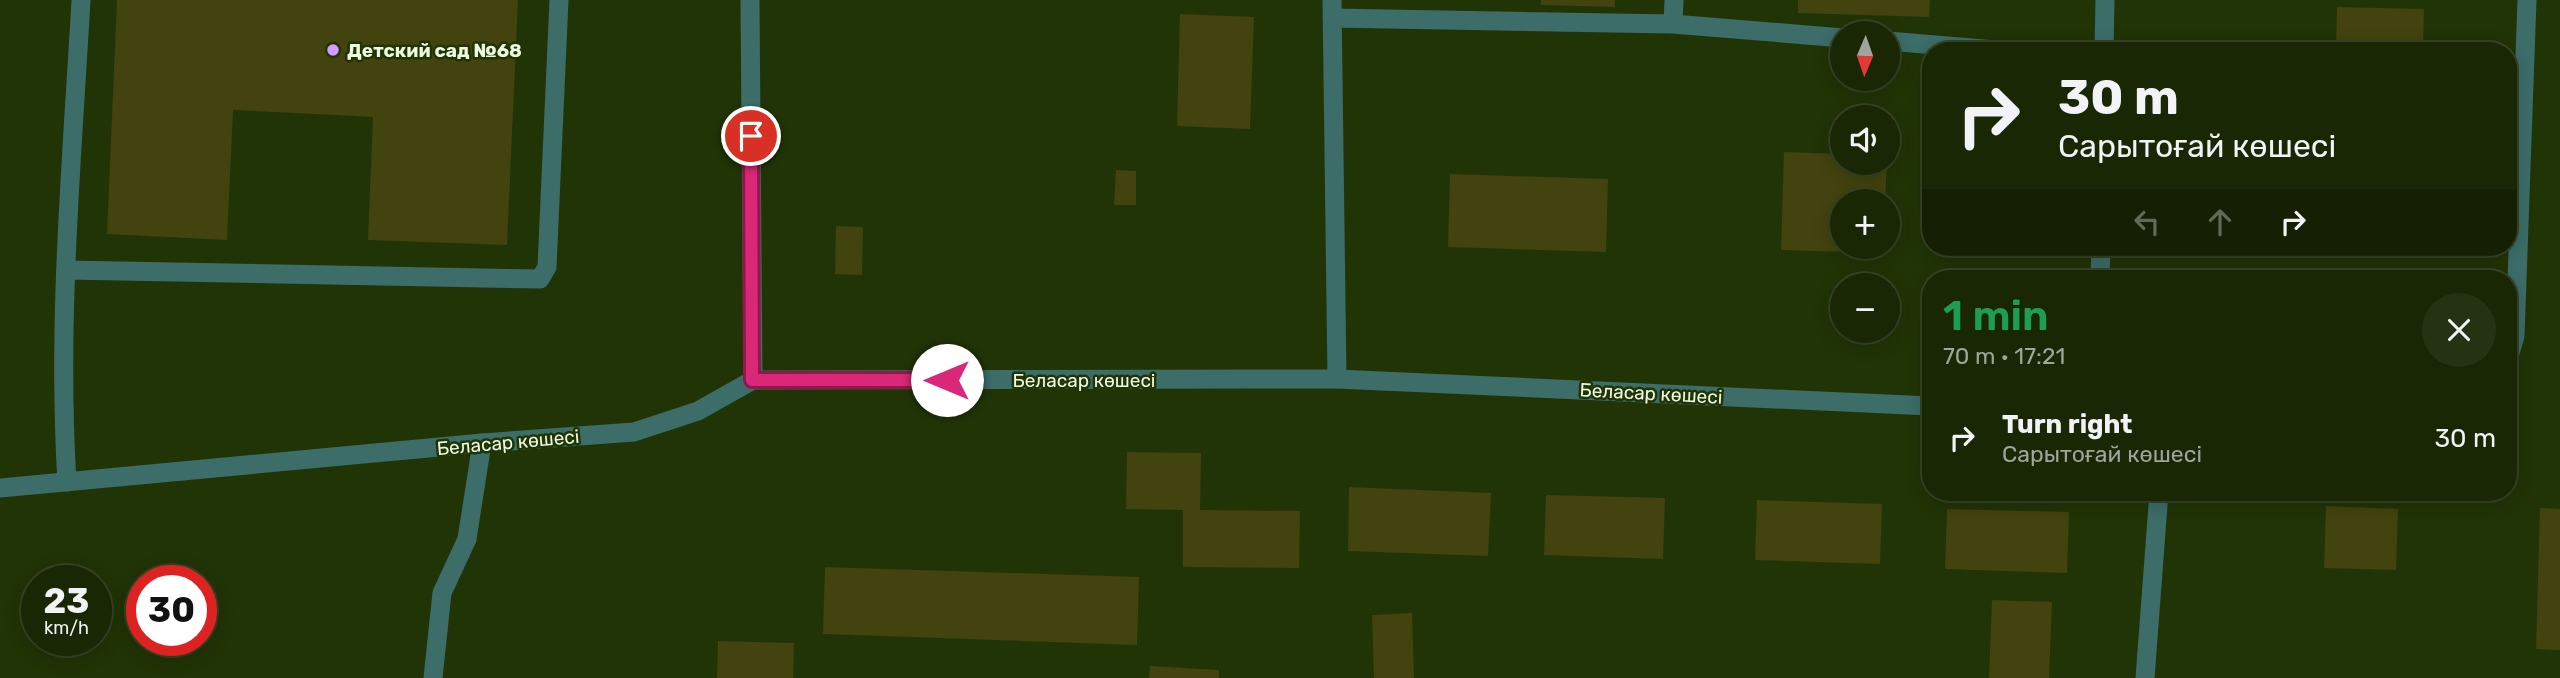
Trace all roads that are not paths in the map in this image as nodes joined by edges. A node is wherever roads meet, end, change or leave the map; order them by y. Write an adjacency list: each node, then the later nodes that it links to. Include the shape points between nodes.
1 (81, 0): 13 (street)
2 (559, 0): 13 (street, via 547,267 540,279)
3 (750, 0): 16 (street)
4 (1674, 0): 8 (street)
5 (2105, 0): 11 (street)
6 (2527, 0): 14 (street)
7 (1332, 9): 8 (street); 15 (street)
8 (1673, 24): 9 (street)
9 (1830, 36)
10 (1900, 42): 12 (street)
11 (2104, 42)
12 (1922, 44)
13 (66, 270): 19 (street, via 63,415)
14 (2517, 280)
15 (1337, 379): 16 (street, Беласар көшесі); 17 (street, Беласар көшесі)
16 (752, 380): 18 (street, Беласар көшесі, via 698,411 634,432)
17 (1922, 406)
18 (482, 443): 19 (street, Беласар көшесі); 22 (street, via 467,539 442,593)
19 (67, 482): 20 (street, Беласар көшесі)
20 (0, 488)
21 (2158, 501): 23 (street)
22 (433, 678)
23 (2145, 678)

